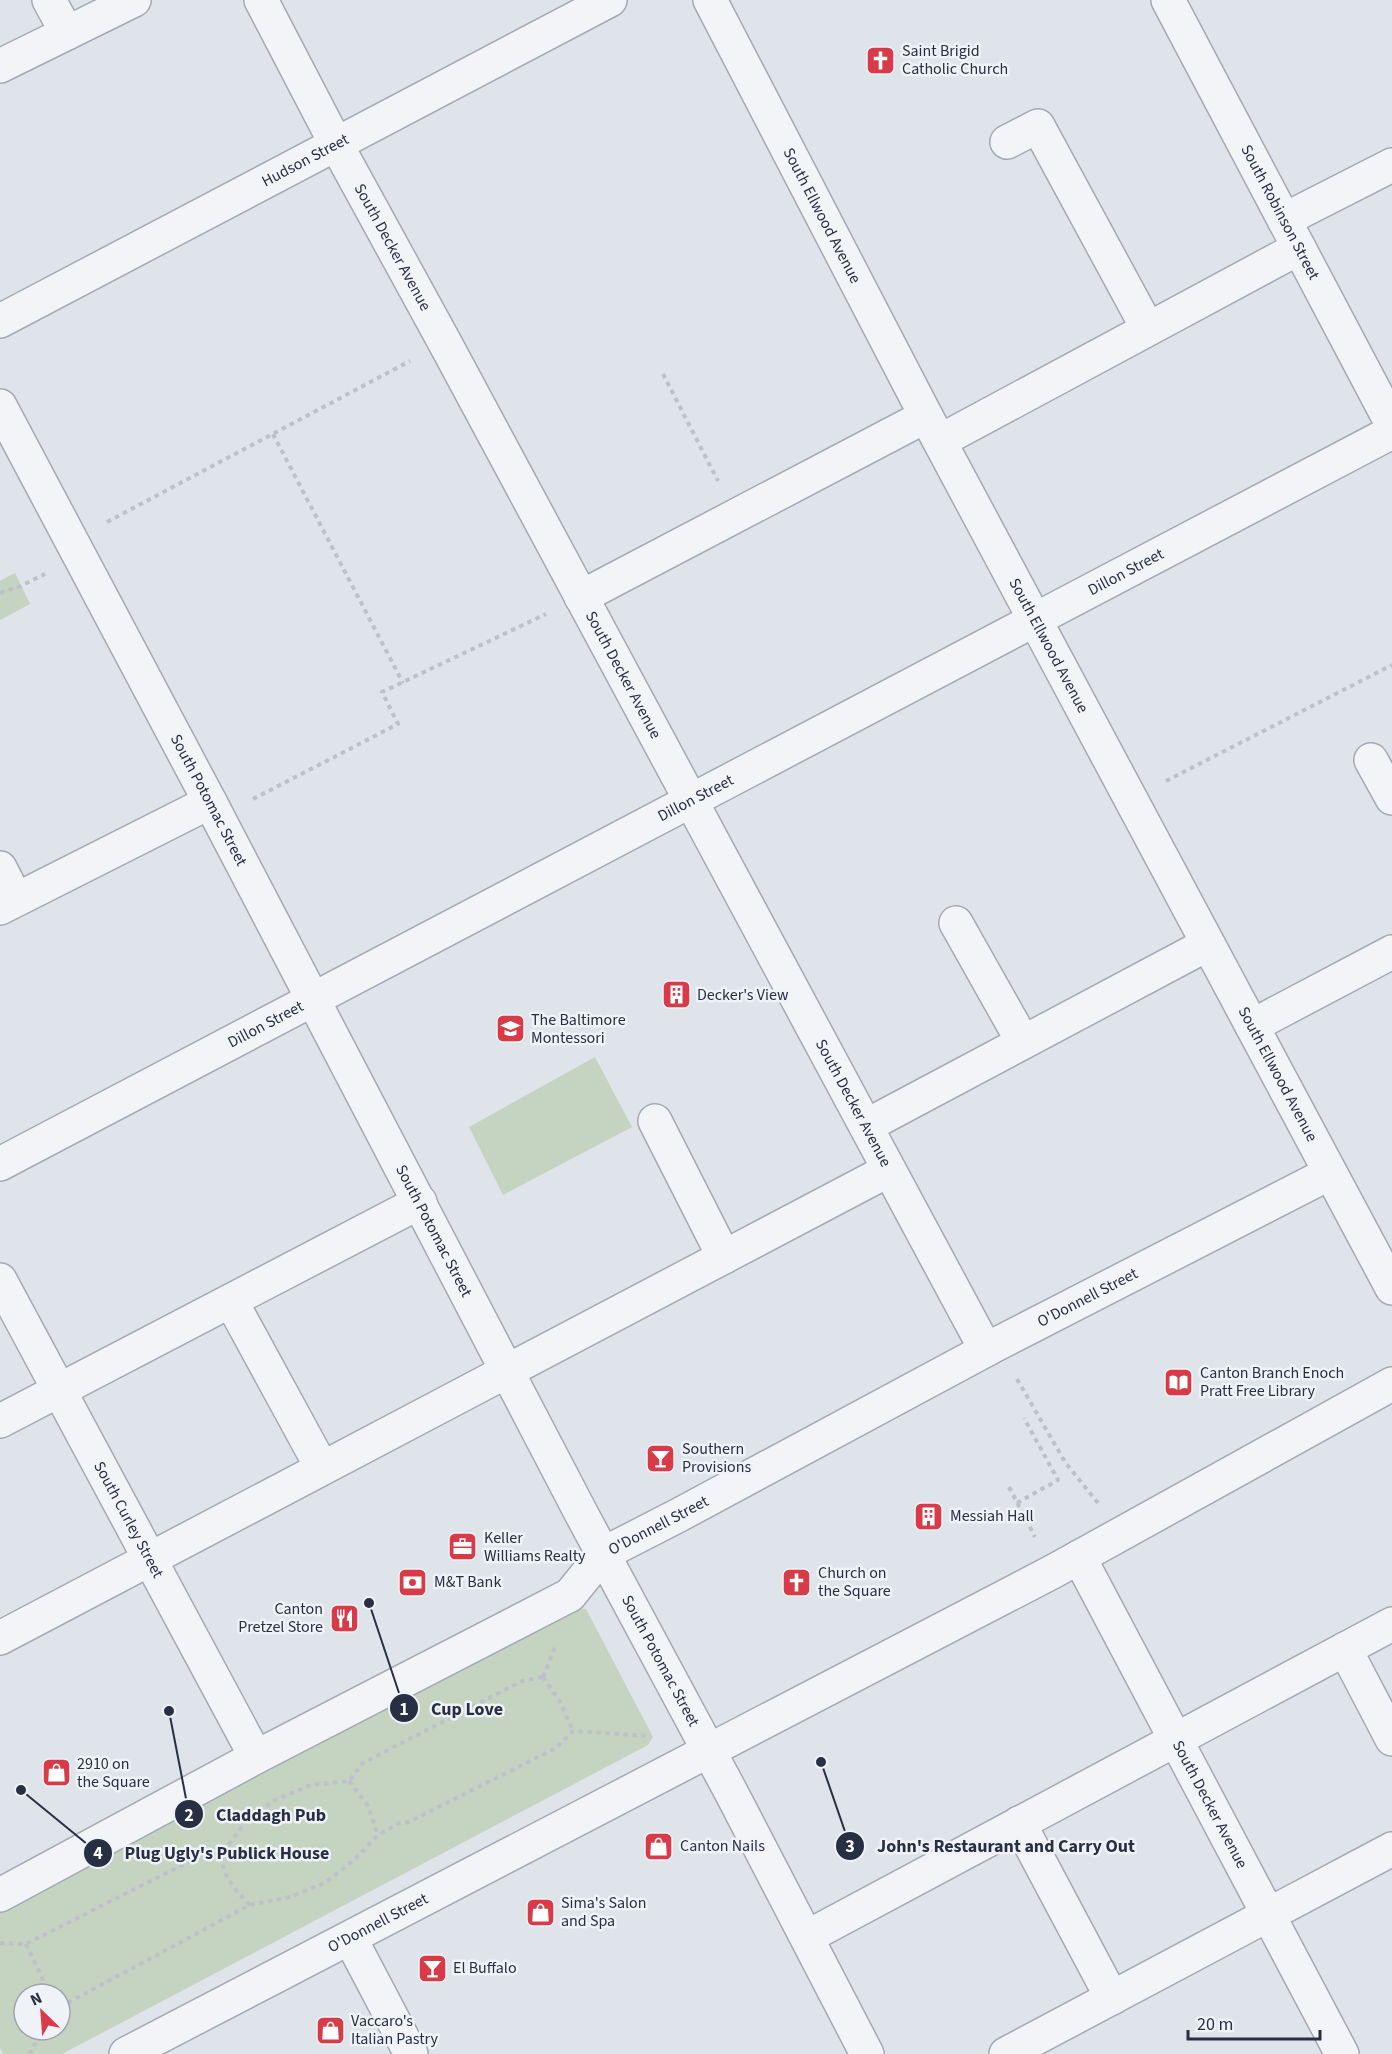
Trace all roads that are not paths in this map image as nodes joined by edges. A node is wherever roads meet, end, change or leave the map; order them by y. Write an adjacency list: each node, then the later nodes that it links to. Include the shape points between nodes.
1 (49, 0): 7 (street)
2 (134, 0): 7 (street)
3 (261, 0): 10 (street, South Decker Avenue)
4 (610, 0): 10 (street, Hudson Street)
5 (710, 0): 17 (street, South Ellwood Avenue)
6 (1168, 0): 12 (street, South Robinson Street)
7 (67, 33): 8 (street)
8 (0, 66)
9 (1007, 142): 14 (street, via 1038,126)
10 (336, 144): 13 (street, Hudson Street); 19 (street, South Decker Avenue)
11 (1392, 165): 12 (street)
12 (1292, 234): 14 (street); 16 (street, South Robinson Street)
13 (0, 321)
14 (1148, 329): 17 (street)
15 (0, 406): 24 (street, South Potomac Street)
16 (1392, 424)
17 (933, 429): 19 (street, via 737,516); 20 (street, South Ellwood Avenue)
18 (1392, 432): 20 (street, Dillon Street)
19 (581, 597): 23 (street, South Decker Avenue)
20 (1035, 620): 23 (street, Dillon Street); 28 (street, South Ellwood Avenue)
21 (1371, 760): 22 (street)
22 (1392, 798)
23 (691, 800): 30 (street, Dillon Street); 34 (street, South Decker Avenue)
24 (214, 809): 26 (street); 30 (street, South Potomac Street)
25 (0, 868): 26 (street)
26 (8, 904)
27 (957, 922): 32 (street)
28 (1208, 944): 31 (street, South Ellwood Avenue); 32 (street)
29 (1392, 952): 31 (street)
30 (312, 1000): 35 (street, Dillon Street); 38 (street, South Potomac Street)
31 (1252, 1026): 37 (street, South Ellwood Avenue)
32 (1023, 1042): 34 (street)
33 (655, 1121): 39 (street)
34 (866, 1126): 36 (street, South Decker Avenue)
35 (0, 1164)
36 (889, 1170): 39 (street); 43 (street, South Decker Avenue)
37 (1330, 1173): 40 (street, South Ellwood Avenue); 43 (street, O'Donnell Street)
38 (420, 1202): 42 (street); 44 (street, South Potomac Street)
39 (724, 1257): 44 (street)
40 (1387, 1269)
41 (0, 1280): 46 (street, South Curley Street)
42 (231, 1300): 46 (street); 48 (street)
43 (986, 1350): 49 (street, O'Donnell Street)
44 (507, 1371): 48 (street); 49 (street, South Potomac Street)
45 (1392, 1384): 50 (street, O'Donnell Street)
46 (59, 1390): 47 (street); 51 (street, South Curley Street)
47 (0, 1421)
48 (322, 1468): 51 (street)
49 (603, 1554): 57 (street, South Potomac Street); 58 (street, O'Donnell Street, via 570,1595)
50 (1079, 1557): 55 (street, South Decker Avenue); 57 (street, O'Donnell Street)
51 (149, 1559): 53 (street); 58 (street, South Curley Street)
52 (1392, 1624): 54 (street)
53 (0, 1638)
54 (1345, 1649): 55 (street); 56 (street)
55 (1176, 1739): 59 (street); 62 (street, South Decker Avenue)
56 (1392, 1739)
57 (708, 1752): 63 (street, South Potomac Street); 64 (street, O'Donnell Street)
58 (256, 1758): 61 (street, O'Donnell Street)
59 (1019, 1823): 63 (street); 65 (street)
60 (1392, 1849): 62 (street)
61 (0, 1895)
62 (1269, 1915): 65 (street); 70 (street, South Decker Avenue)
63 (807, 1937): 68 (street, South Potomac Street)
64 (350, 1938): 66 (street, O'Donnell Street); 67 (street)
65 (1112, 1998): 69 (street)
66 (126, 2054)
67 (411, 2054)
68 (867, 2054)
69 (1006, 2054)
70 (1342, 2054)

